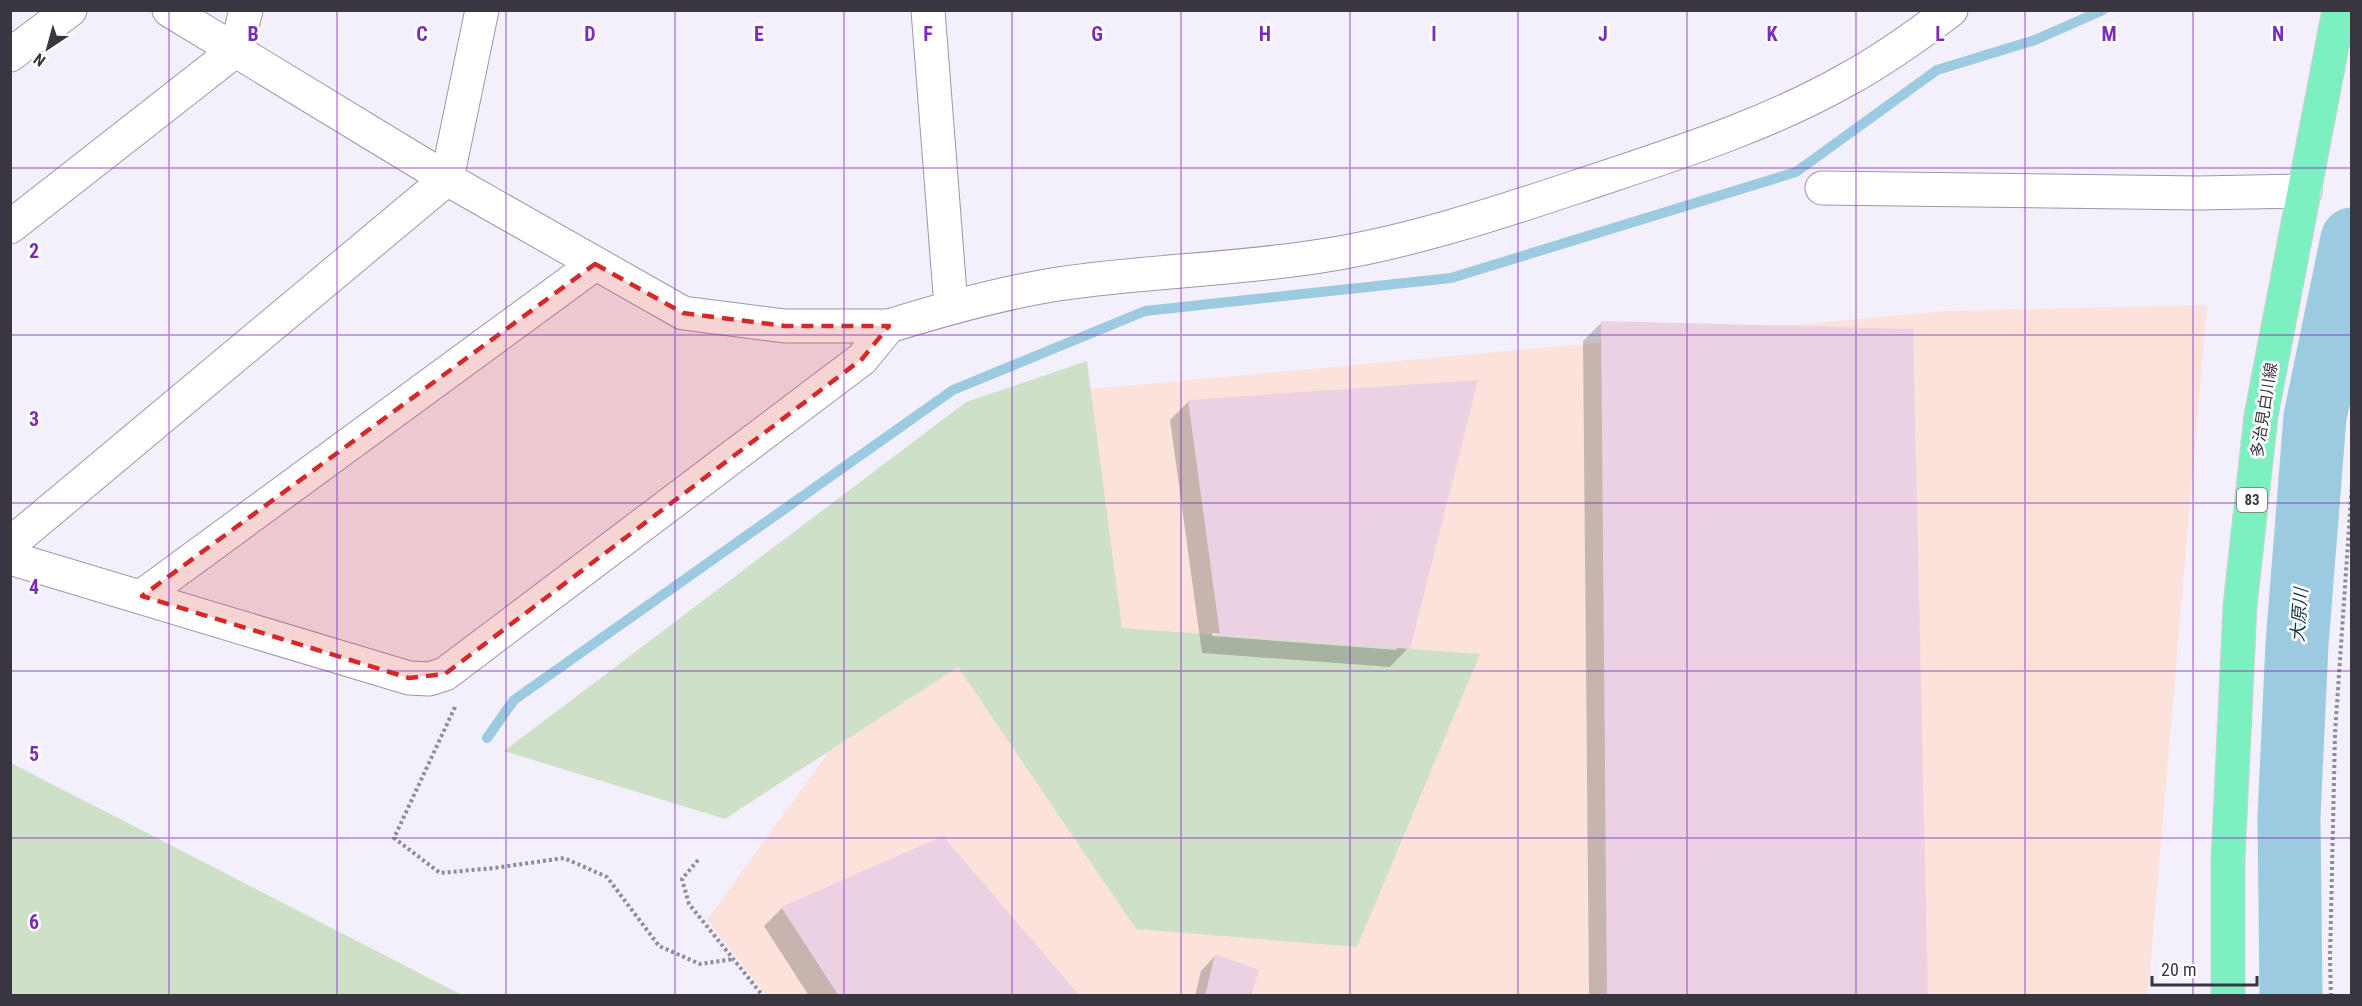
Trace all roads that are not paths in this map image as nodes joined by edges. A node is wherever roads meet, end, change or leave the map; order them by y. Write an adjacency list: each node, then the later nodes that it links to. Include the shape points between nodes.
1 (70, 10): 9 (street)
2 (169, 10): 8 (street)
3 (246, 10): 8 (street)
4 (482, 10): 10 (street)
5 (928, 10): 15 (street)
6 (1951, 10): 15 (street, via 1892,53 1796,105 1723,137 1523,205 1425,233 1322,256 1057,284)
7 (2339, 10): 12 (main road, 多治見白川線 / 83)
8 (236, 50): 10 (street); 13 (street)
9 (10, 55)
10 (447, 179): 14 (street); 17 (street)
11 (1822, 188): 12 (street, via 2199,193)
12 (2305, 190): 20 (main road, 多治見白川線 / 83, via 2261,416 2240,606 2228,861)
13 (10, 227)
14 (595, 264): 16 (street, via 683,313 785,326); 19 (street)
15 (951, 307): 16 (street)
16 (889, 327): 19 (street, via 862,359 445,674 429,679 409,678)
17 (10, 544)
18 (10, 558): 19 (street)
19 (142, 596)
20 (2228, 996)

